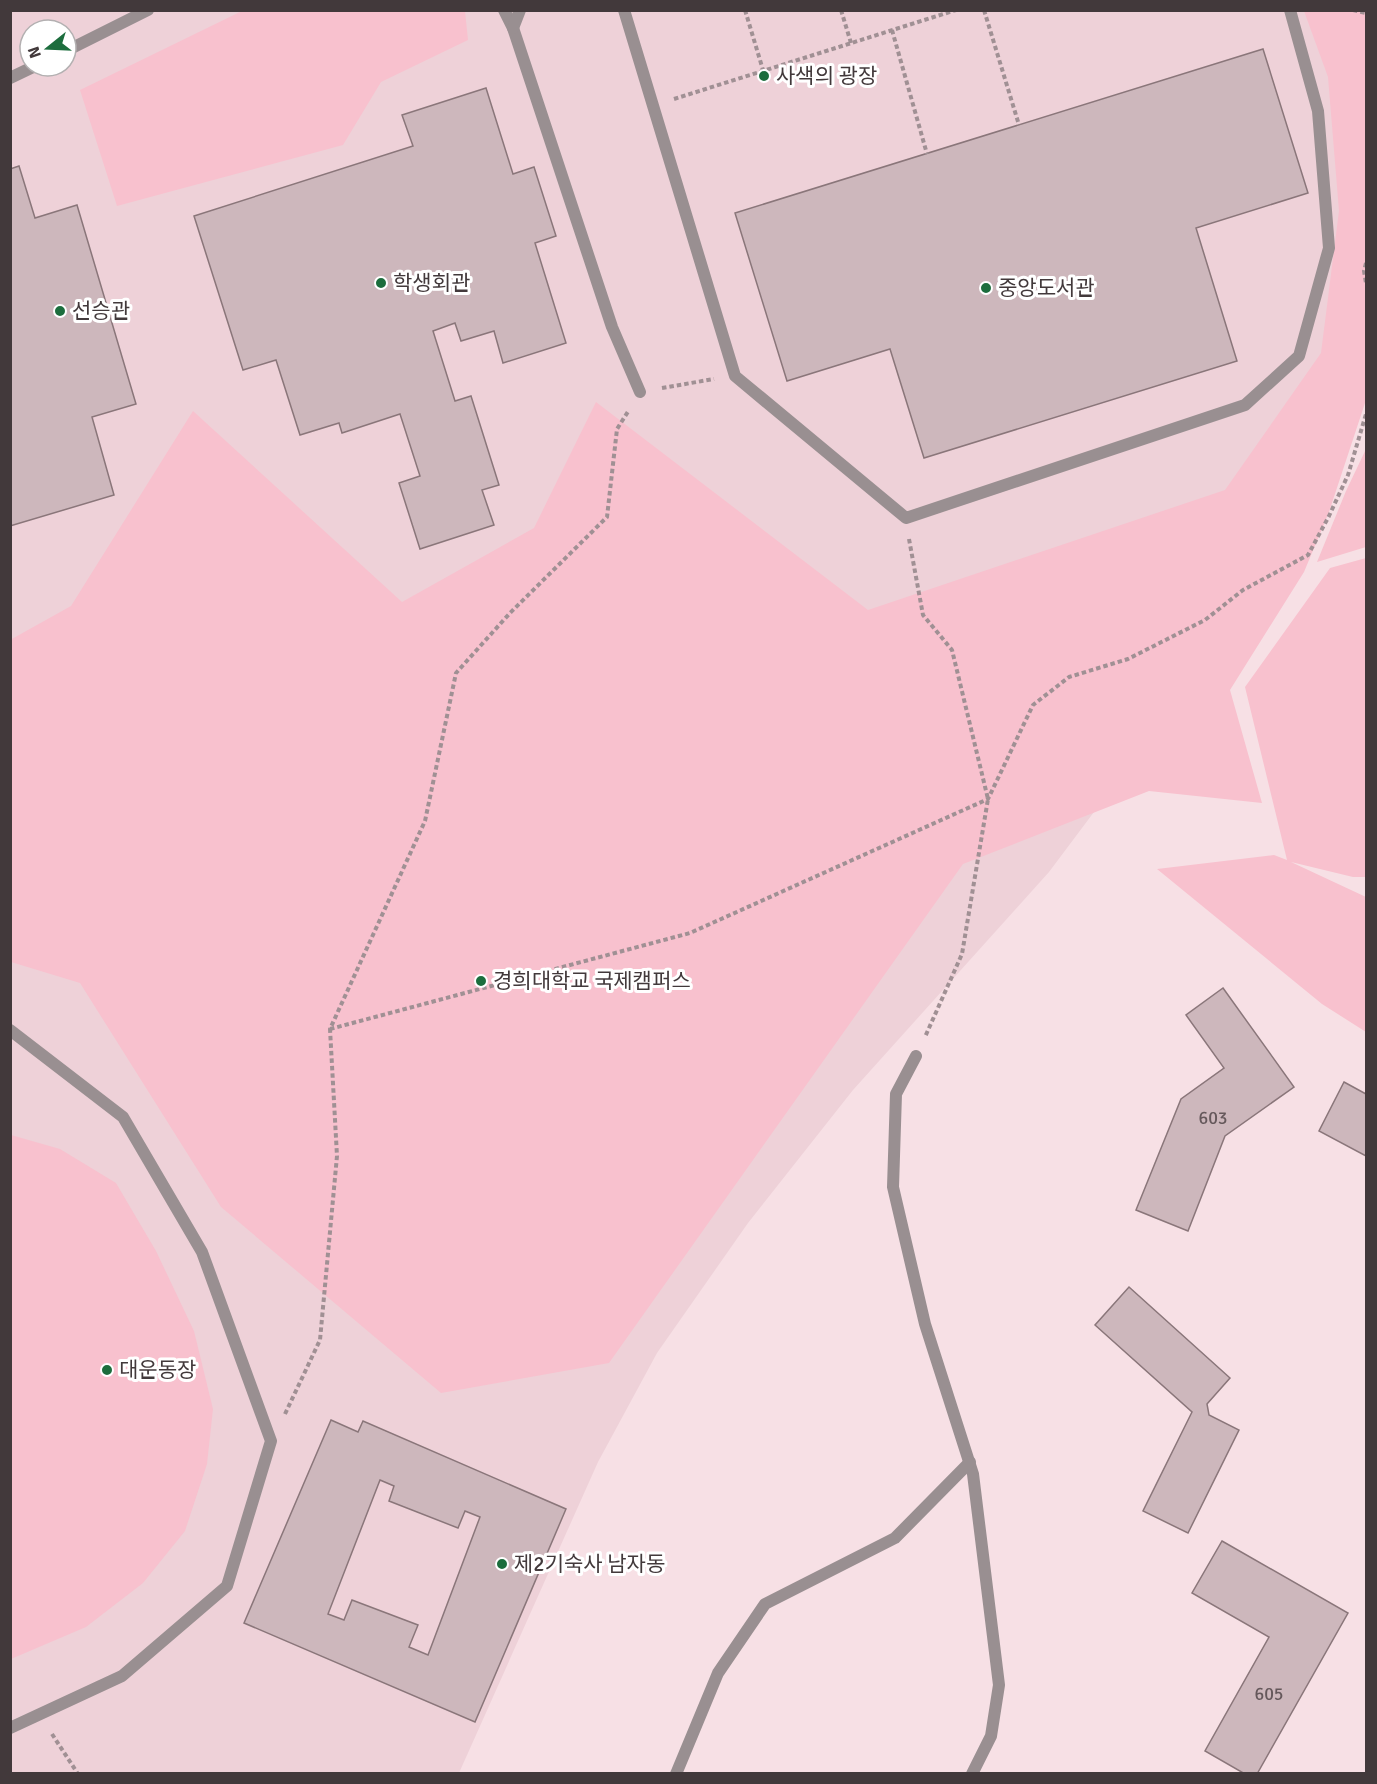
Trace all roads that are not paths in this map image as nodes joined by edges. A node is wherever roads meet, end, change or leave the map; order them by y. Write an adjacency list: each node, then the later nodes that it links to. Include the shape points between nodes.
1 (148, 10): 7 (lane)
2 (504, 10): 6 (lane)
3 (520, 10): 6 (lane)
4 (624, 10): 5 (lane, via 735,376 906,518 1245,405 1299,356 1329,248 1318,111)
5 (1290, 10)
6 (513, 28): 8 (lane, via 612,327)
7 (78, 45)
8 (640, 392)
9 (10, 1030): 12 (lane, via 123,1117 202,1252 271,1441 227,1586 122,1677)
10 (916, 1056): 11 (lane, via 896,1094 892,1187 925,1324)
11 (970, 1462): 13 (lane, via 895,1538 765,1604 718,1673); 14 (lane, via 999,1685 991,1736)
12 (10, 1728)
13 (676, 1773)
14 (972, 1773)

